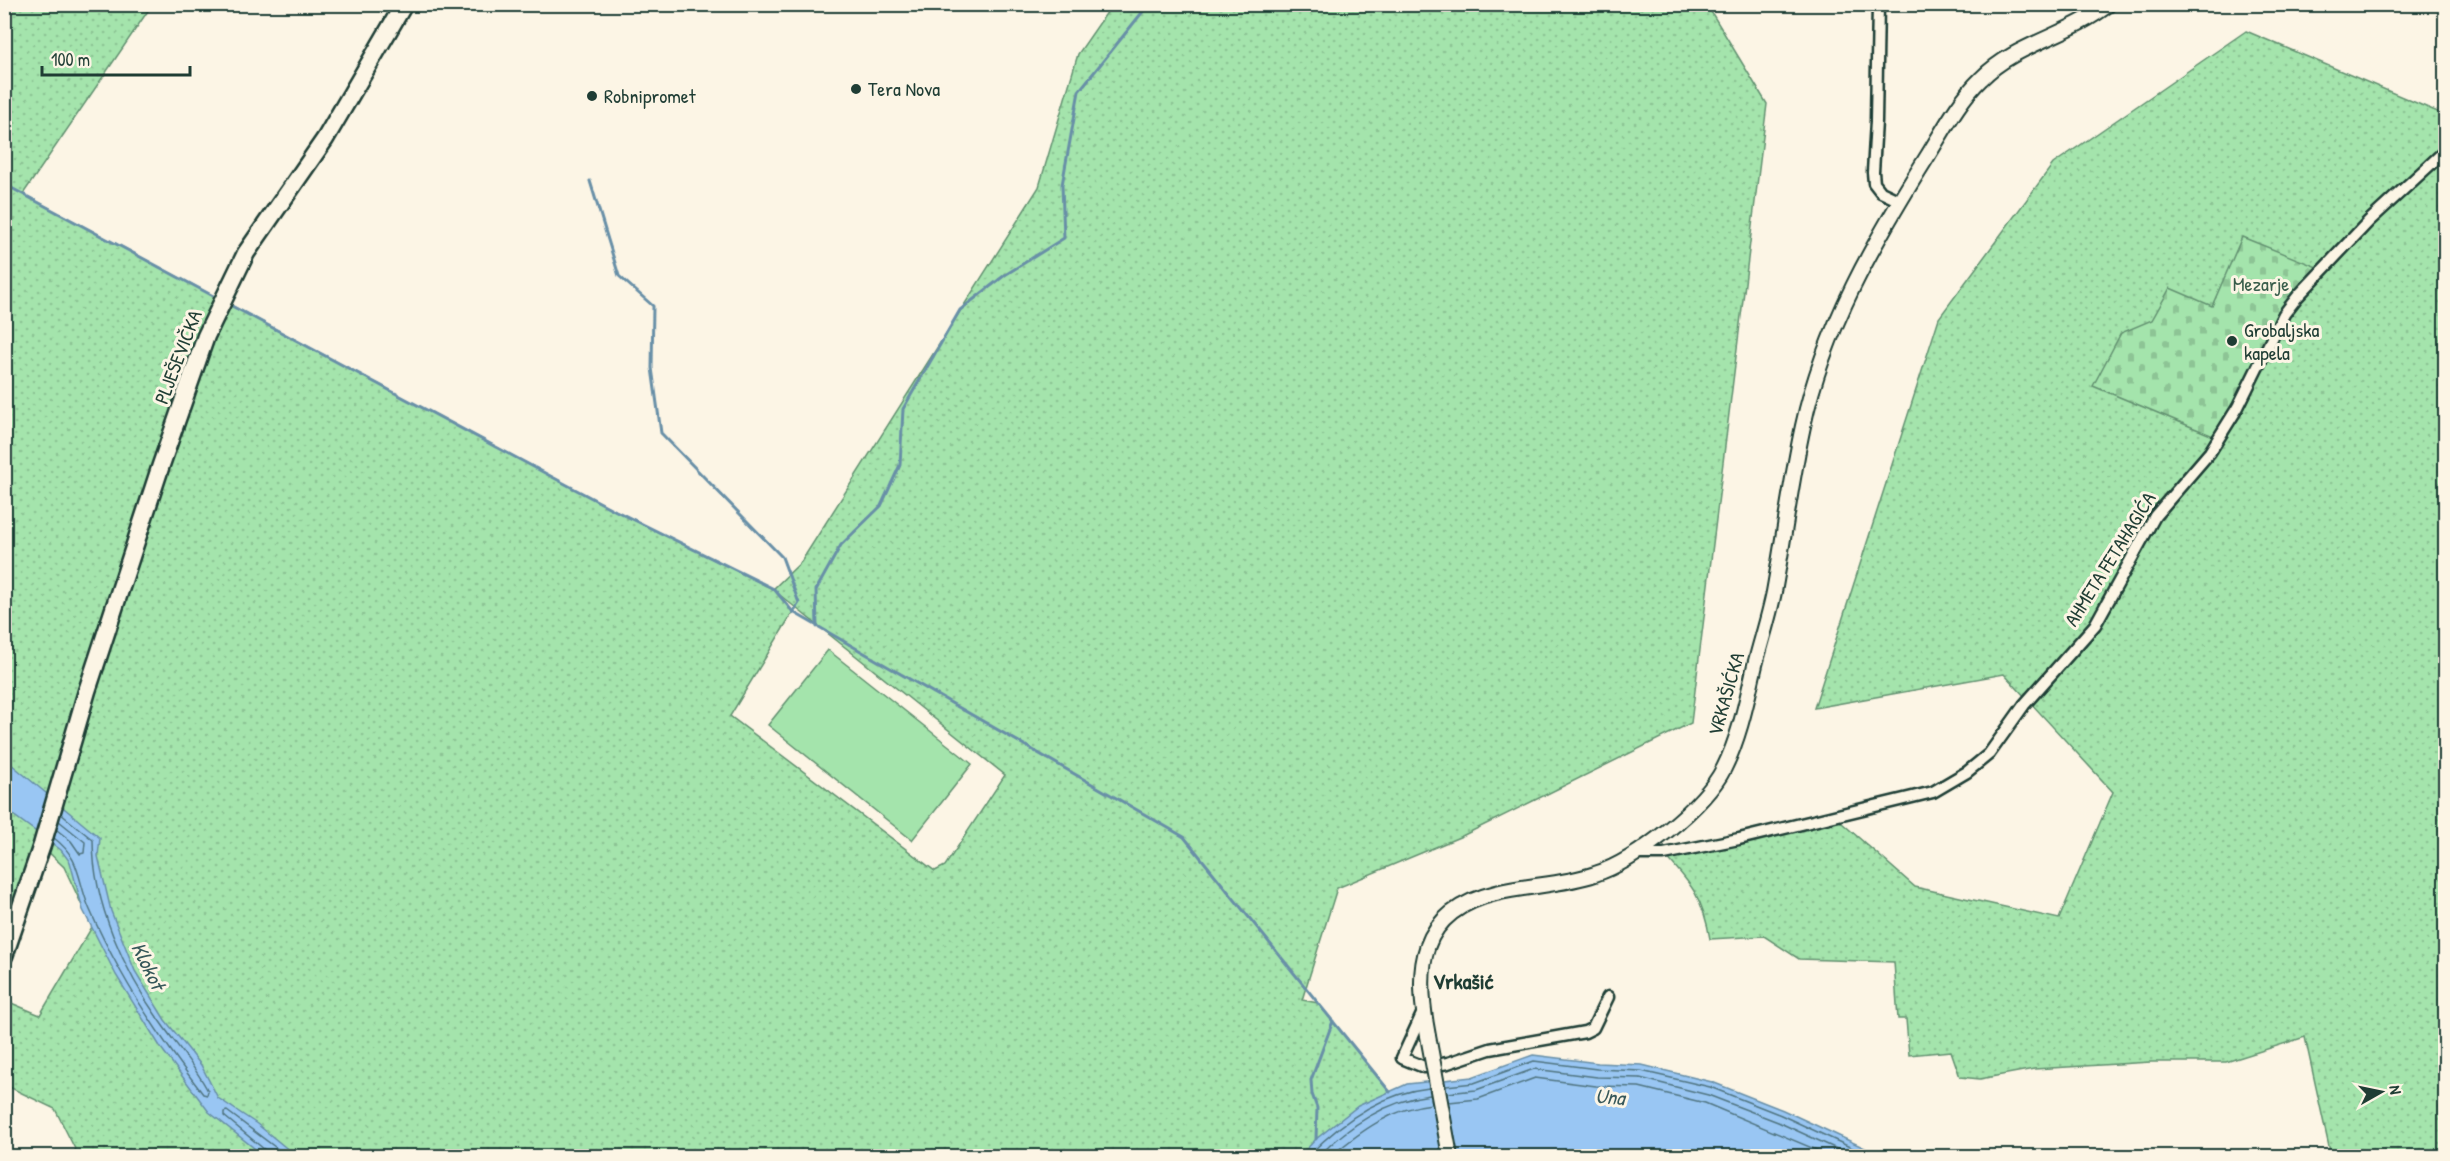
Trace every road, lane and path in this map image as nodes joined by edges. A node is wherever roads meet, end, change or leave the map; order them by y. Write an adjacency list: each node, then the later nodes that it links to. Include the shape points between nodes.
1 (404, 4): 7 (main road, PLJEŠEVIČKA, via 325,139 246,253 206,336 160,465)
2 (1878, 4): 5 (street, via 1874,183 1881,192)
3 (2109, 4): 5 (street, VRKAŠIĆKA, via 2086,21 1999,61 1961,104)
4 (2445, 150): 6 (street, AHMETA FETAHAGIĆA, via 2369,221 2284,314 2238,407 2210,452 2155,516 2095,625 1981,760 1933,792 1739,839 1664,854)
5 (1898, 200): 6 (street, VRKAŠIĆKA, via 1830,335 1810,394 1773,596 1742,722 1724,768 1699,802)
6 (1634, 854): 9 (street, VRKAŠIĆKA, via 1598,873 1493,894 1450,912 1425,948)
7 (4, 956)
8 (1608, 997): 9 (street, via 1593,1028 1585,1032 1490,1048 1424,1067 1402,1058)
9 (1423, 1012): 10 (street, VRKAŠIĆKA, bridge)
10 (1450, 1156)

